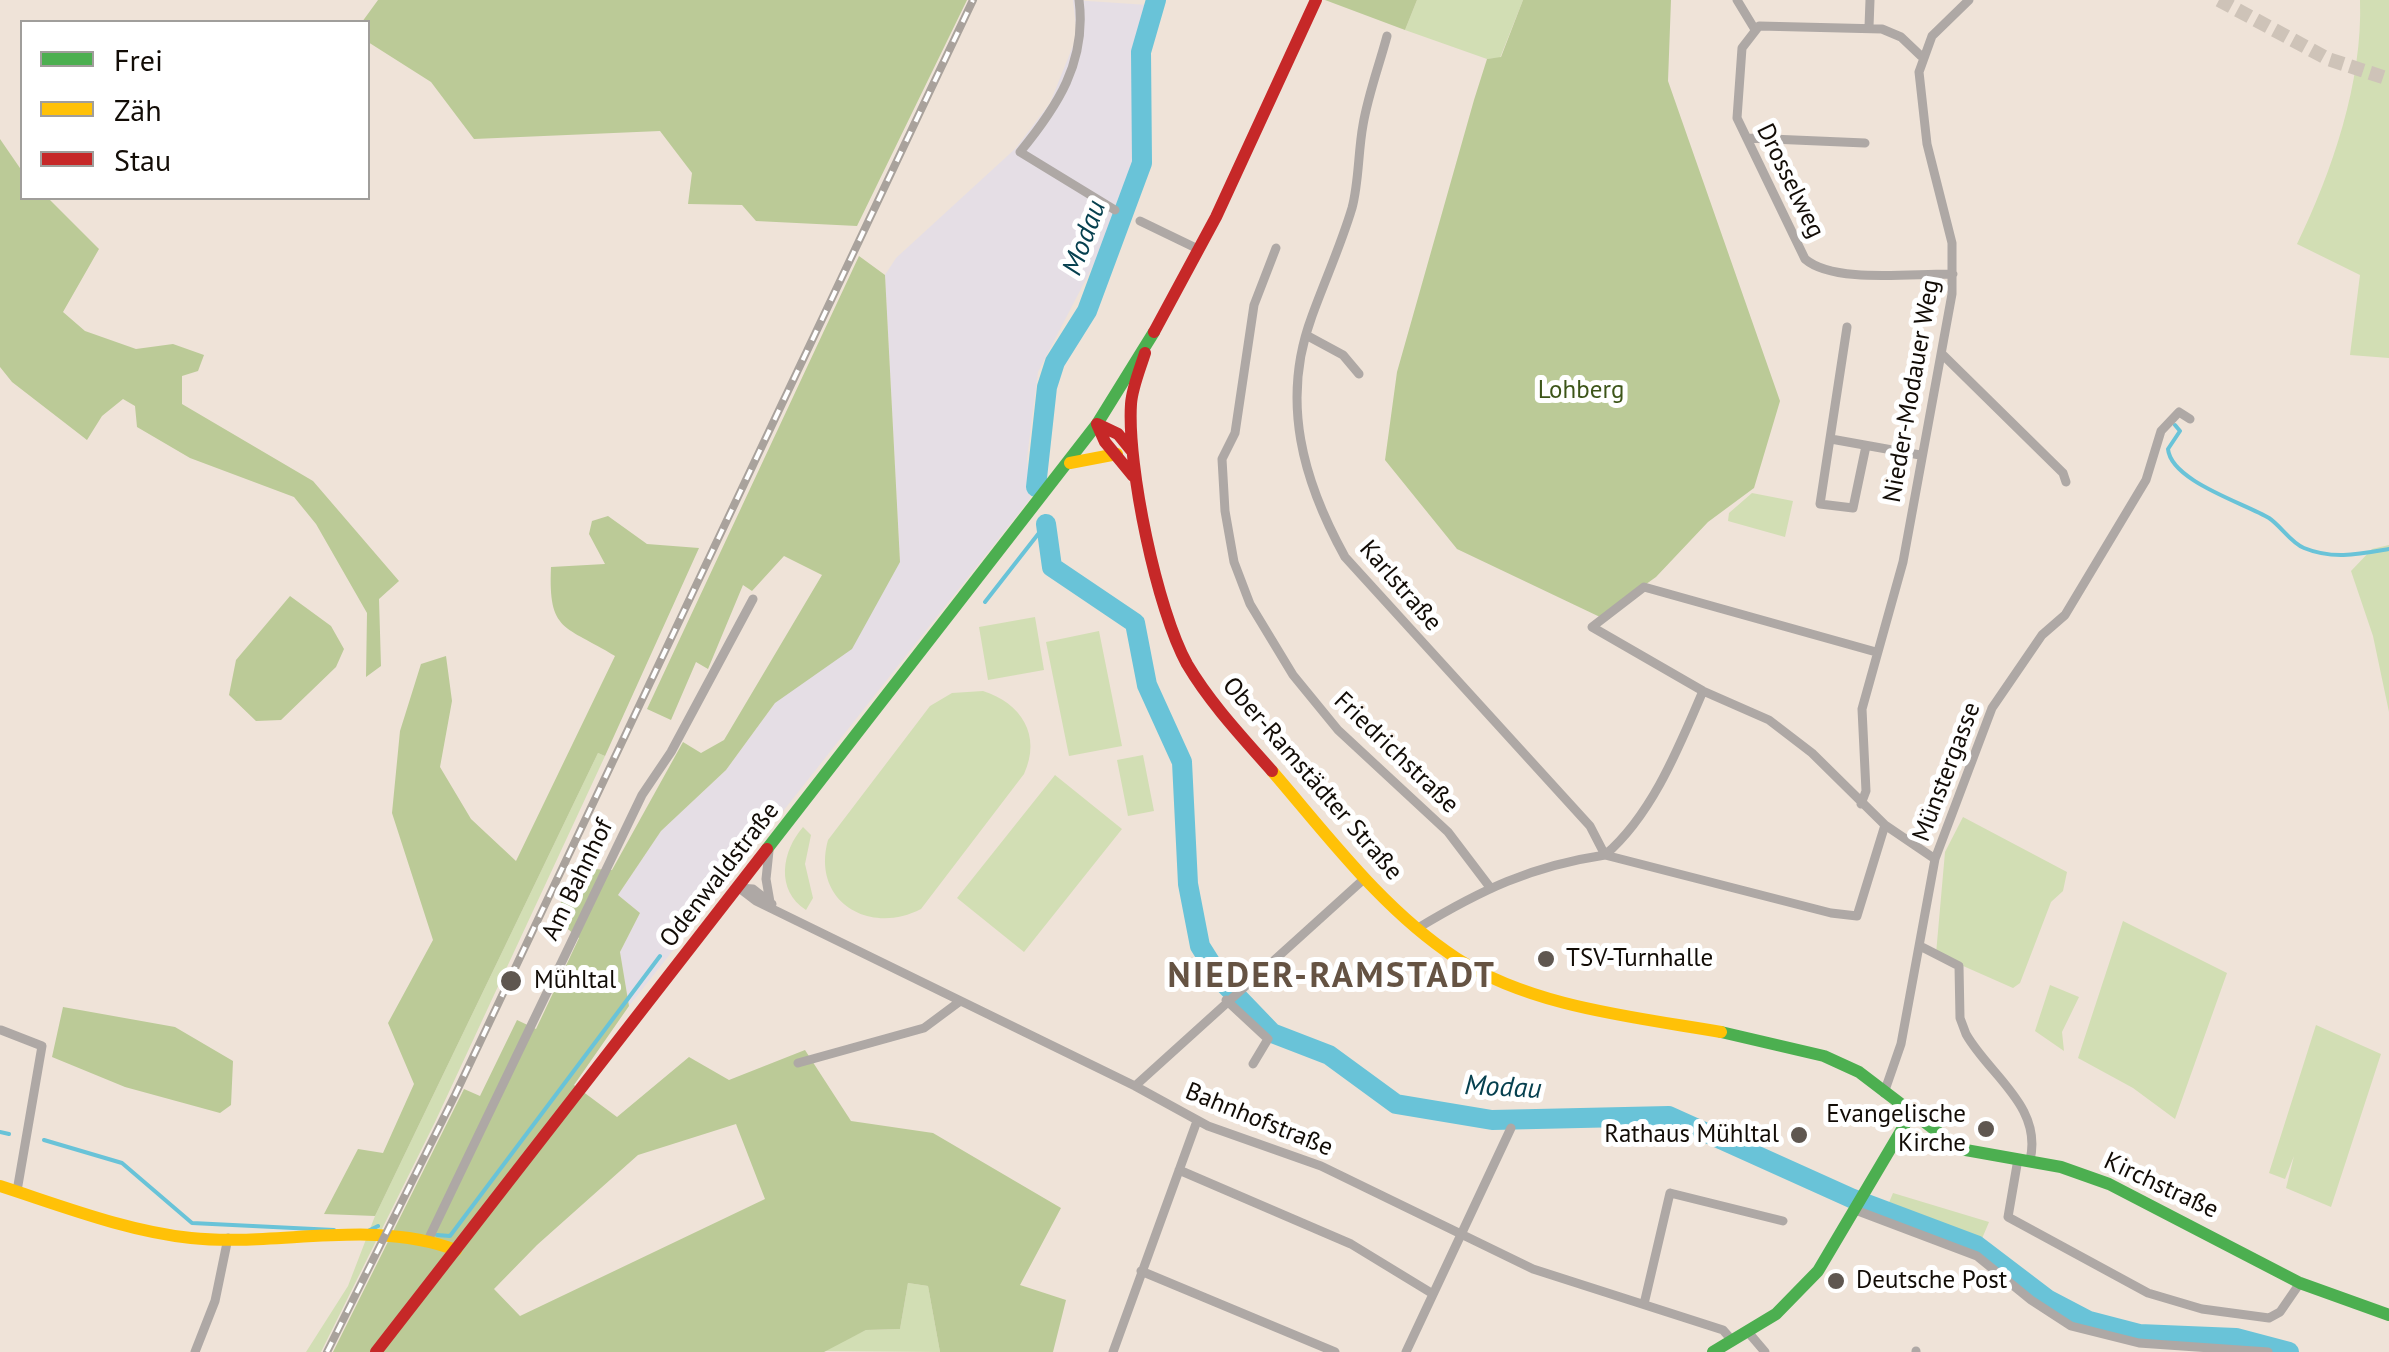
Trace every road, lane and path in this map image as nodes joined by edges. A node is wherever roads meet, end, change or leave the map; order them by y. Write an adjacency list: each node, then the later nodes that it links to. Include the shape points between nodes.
1 (1079, 0): 12 (street, via 1077,61 1053,112 1020,152)
2 (1316, 0): 15 (main road)
3 (1737, 0): 7 (street)
4 (1870, 0): 6 (street)
5 (1970, 0): 9 (street)
6 (1869, 27): 7 (street); 9 (street, via 1901,36)
7 (1754, 28): 10 (street, Drosselweg, via 1742,48 1736,107)
8 (1387, 36): 18 (street, Karlstraße, via 1363,123 1352,205)
9 (1921, 56): 16 (street, Nieder-Modauer Weg, via 1921,109 1947,215)
10 (1748, 138): 11 (street); 16 (street, Drosselweg, via 1805,258 1817,269)
11 (1865, 143)
12 (1114, 210)
13 (1140, 221): 15 (street)
14 (1276, 248): 39 (street, Friedrichstraße, via 1254,305 1235,433 1222,459 1234,562 1250,604 1293,674 1338,730 1448,832)
15 (1198, 249): 19 (main road)
16 (1953, 274): 20 (street, Nieder-Modauer Weg)
17 (1847, 326): 24 (street)
18 (1306, 335): 21 (street, via 1343,355); 36 (street, Karlstraße, via 1297,406 1305,466 1316,504 1345,557 1590,826)
19 (1148, 346): 23 (main road); 26 (main road)
20 (1942, 354): 27 (street, Nieder-Modauer Weg); 29 (street)
21 (1359, 374)
22 (2190, 419): 37 (street, Münstergasse, via 2179,412 2164,427 2146,480 2064,614 2042,634 1992,708)
23 (1097, 424): 26 (main road, Ober-Ramstädter Straße, via 1118,434); 28 (main road, Odenwaldstraße)
24 (1832, 439): 25 (street); 25 (street, via 1820,504 1853,508)
25 (1866, 446): 27 (street)
26 (1124, 453): 28 (main road); 38 (main road, Ober-Ramstädter Straße, via 1138,483 1165,610 1191,670)
27 (1920, 456): 31 (street, Nieder-Modauer Weg, via 1903,562)
28 (1070, 464): 35 (main road, Odenwaldstraße)
29 (2066, 482)
30 (753, 599): 63 (street, Am Bahnhof, via 642,794)
31 (1876, 652): 32 (street, via 1644,587 1592,627); 33 (street, Nieder-Modauer Weg, via 1862,708)
32 (1703, 691): 33 (street, via 1769,720); 36 (street, via 1649,801)
33 (1861, 804): 34 (street)
34 (1885, 825): 36 (street, via 1857,916); 37 (street)
35 (769, 851): 40 (main road, Odenwaldstraße); 41 (street)
36 (1604, 855): 39 (street)
37 (1935, 858): 44 (street, Münstergasse)
38 (1364, 879): 43 (main road, Ober-Ramstädter Straße); 45 (street)
39 (1488, 886): 43 (street)
40 (739, 888): 41 (street, Bahnhofstraße); 42 (street, Bahnhofstraße); 64 (main road, Odenwaldstraße)
41 (770, 902): 42 (street, Bahnhofstraße)
42 (782, 913): 46 (street, Bahnhofstraße)
43 (1418, 928): 51 (main road, Ober-Ramstädter Straße, via 1456,958 1526,990 1824,1056)
44 (1920, 946): 51 (street, Münstergasse); 55 (street, via 1959,966 1966,1034 2028,1117 2033,1139)
45 (1226, 1000): 49 (street, via 1268,1039); 50 (street)
46 (959, 1002): 48 (street, via 924,1028); 50 (street, Bahnhofstraße)
47 (0, 1030): 58 (street, via 42,1046)
48 (798, 1063)
49 (1253, 1064)
50 (1135, 1086): 53 (street, Bahnhofstraße)
51 (1884, 1093): 52 (main road, Ober-Ramstädter Straße)
52 (1911, 1114): 55 (main road, Kirchstraße, via 1975,1155); 59 (main road)
53 (1196, 1121): 56 (street); 61 (street, Bahnhofstraße, via 1322,1166)
54 (1511, 1128): 61 (street)
55 (2024, 1160): 66 (main road, Kirchstraße, via 2109,1184); 66 (street, via 2008,1217 2148,1293 2213,1312 2269,1318)
56 (1179, 1170): 65 (street); 67 (street, via 1351,1244)
57 (0, 1186): 58 (main road)
58 (17, 1191): 62 (main road, via 138,1228)
59 (1858, 1211): 70 (main road, via 1799,1294); 79 (street, via 1977,1256 2071,1326 2139,1343)
60 (1783, 1221): 68 (street, via 1670,1193)
61 (1462, 1236): 67 (street); 68 (street, Bahnhofstraße, via 1533,1268)
62 (228, 1238): 63 (main road); 72 (street)
63 (428, 1240): 64 (main road)
64 (456, 1250): 73 (main road, Odenwaldstraße)
65 (1142, 1271): 74 (street); 75 (street)
66 (2300, 1283): 69 (main road, Kirchstraße)
67 (1433, 1294): 76 (street)
68 (1644, 1304): 71 (street, Bahnhofstraße)
69 (2389, 1315)
70 (1748, 1332): 71 (main road); 78 (street)
71 (1730, 1338): 77 (main road)
72 (195, 1352)
73 (376, 1352)
74 (1113, 1352)
75 (1335, 1352)
76 (1406, 1352)
77 (1713, 1352)
78 (1765, 1352)
79 (2268, 1352)

